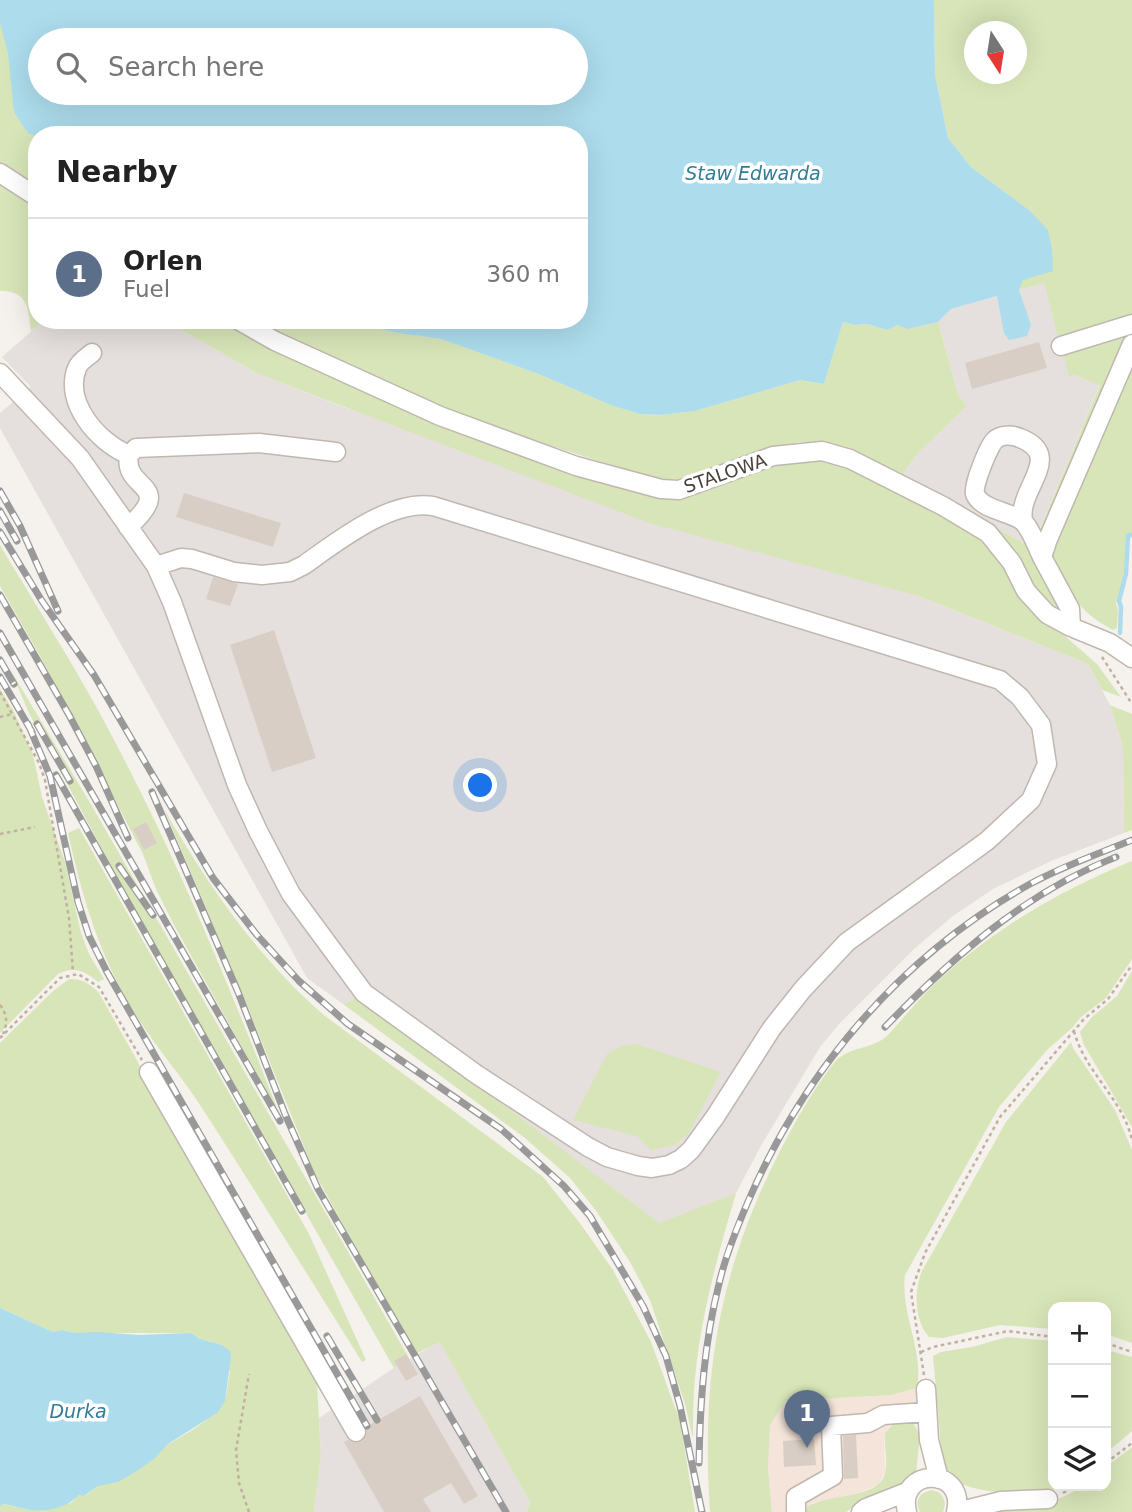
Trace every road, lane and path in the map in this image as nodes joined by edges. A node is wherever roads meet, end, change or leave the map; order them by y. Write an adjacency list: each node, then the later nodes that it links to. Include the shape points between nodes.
1 (0, 173): 2 (street)
2 (28, 191)
3 (1132, 324): 6 (street)
4 (254, 329): 15 (street, STALOWA, via 440,416 576,466 661,489 679,491 773,456 822,451 849,459 988,533 1012,563 1026,591 1047,614)
5 (1132, 344): 13 (street)
6 (1061, 346)
7 (92, 353): 10 (street, via 77,368 77,401 105,440)
8 (0, 373): 12 (street, via 79,458)
9 (336, 452): 10 (street, via 259,443 142,447)
10 (129, 455): 12 (street, via 130,470 150,500)
11 (1023, 520): 11 (street, via 981,502 974,494 993,442 1002,436 1017,436 1039,449 1040,465 1022,507); 13 (street)
12 (128, 527): 14 (street)
13 (1042, 557): 15 (street, via 1070,609)
14 (156, 566): 14 (street, via 258,831 291,894 365,993 588,1147 638,1166 669,1165 691,1150 772,1027 803,989 847,942 1011,820 1031,800 1046,764 1041,725 1000,680 433,506 416,504 385,513 290,572 245,575 181,558)
15 (1071, 627): 17 (street, STALOWA)
16 (1100, 655): 19 (path)
17 (1132, 658)
18 (0, 692): 20 (path)
19 (1132, 704)
20 (12, 714): 21 (path); 25 (path, via 39,763 48,794 69,918)
21 (0, 717)
22 (35, 827): 23 (path)
23 (0, 834)
24 (1132, 964): 27 (path, via 1108,999)
25 (73, 973): 28 (path, via 53,984); 29 (path, via 99,987)
26 (0, 1005): 28 (path, via 7,1025)
27 (1074, 1031): 30 (path, via 1126,1118); 33 (path, via 1000,1117 925,1253 911,1292)
28 (1, 1037)
29 (149, 1072): 38 (street)
30 (1132, 1140)
31 (1048, 1336): 33 (path, via 1008,1331)
32 (1111, 1345): 34 (path)
33 (921, 1352): 36 (path)
34 (1132, 1352)
35 (249, 1374): 45 (path, via 236,1450 239,1483)
36 (926, 1389): 37 (street)
37 (927, 1412): 41 (street); 46 (street, via 831,1426 833,1476 796,1497)
38 (356, 1432)
39 (1132, 1443): 40 (path)
40 (1111, 1459)
41 (931, 1484): 43 (street); 44 (street); 48 (street, via 905,1502); 49 (street, via 957,1500)
42 (1048, 1499): 43 (street)
43 (1001, 1501): 49 (street)
44 (864, 1510): 47 (street)
45 (249, 1512)
46 (796, 1512)
47 (893, 1512)
48 (907, 1512)
49 (956, 1512)

